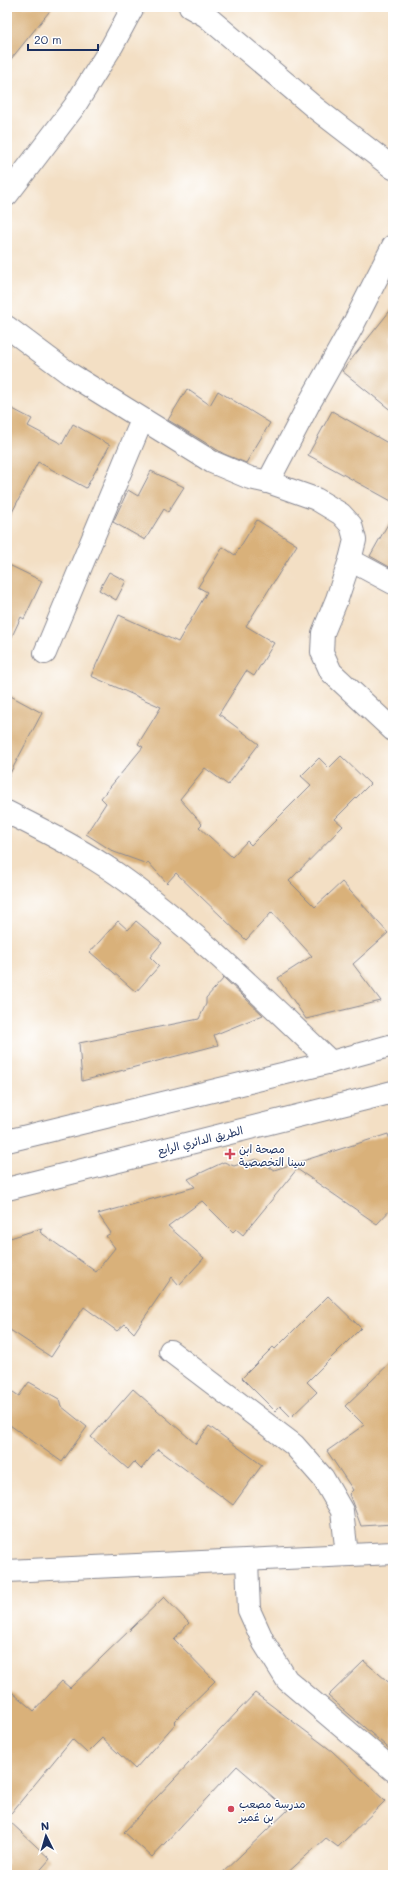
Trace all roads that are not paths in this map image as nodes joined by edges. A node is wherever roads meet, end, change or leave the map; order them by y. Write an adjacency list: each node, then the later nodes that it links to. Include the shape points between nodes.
1 (133, 7): 4 (street, via 74,107)
2 (190, 7): 3 (street, via 206,16 314,107)
3 (393, 168)
4 (7, 195)
5 (393, 246): 8 (street)
6 (7, 327): 7 (street, via 70,374)
7 (142, 420): 8 (street, via 212,462 250,478); 11 (street)
8 (268, 482): 9 (street, via 316,499 341,514 351,526 354,540)
9 (350, 560): 10 (street); 12 (street, via 323,633 322,652 331,672)
10 (393, 583)
11 (46, 653)
12 (393, 730)
13 (7, 812): 15 (street, via 58,838 117,874 190,930)
14 (393, 1045): 15 (street)
15 (331, 1062): 17 (street)
16 (393, 1092): 18 (street, الطريق الدائري الرابع)
17 (7, 1141)
18 (7, 1189)
19 (170, 1351): 21 (street, via 294,1446 323,1478 342,1511)
20 (393, 1553): 21 (street)
21 (348, 1555): 22 (street)
22 (246, 1561): 23 (street); 24 (street, via 248,1610 264,1643 287,1680)
23 (7, 1571)
24 (393, 1770)

